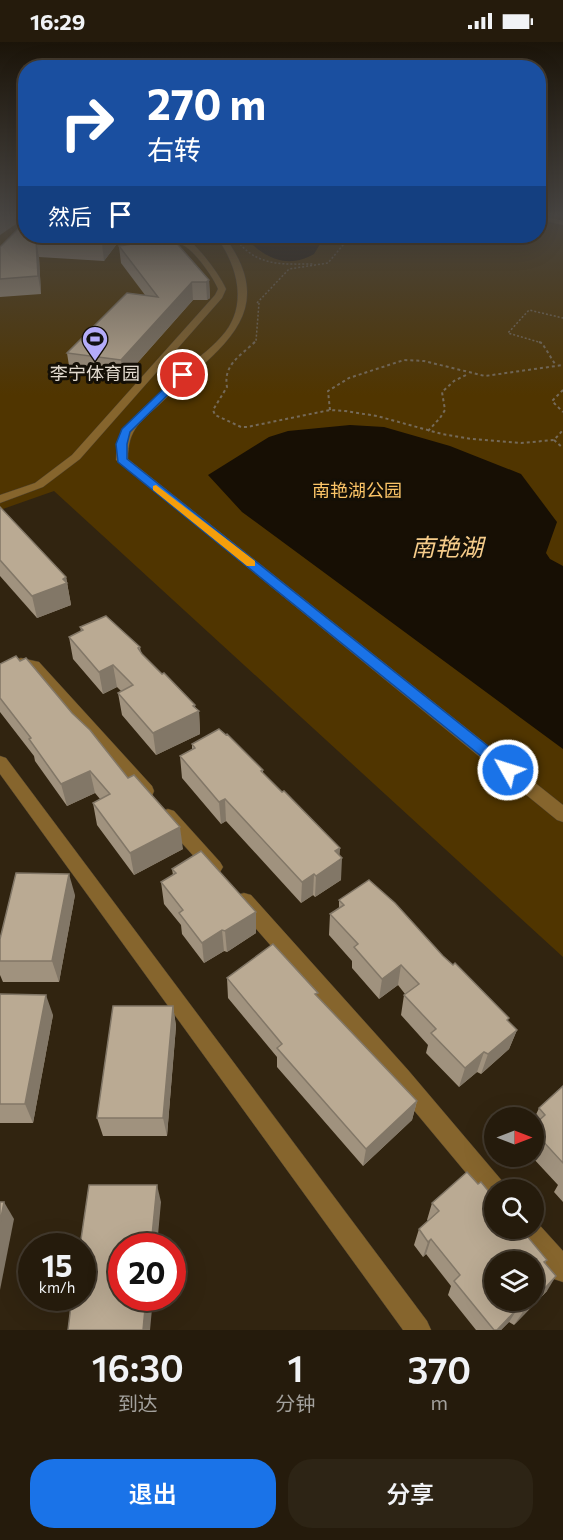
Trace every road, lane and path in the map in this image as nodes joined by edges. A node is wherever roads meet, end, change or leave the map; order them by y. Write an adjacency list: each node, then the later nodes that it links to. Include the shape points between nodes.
1 (216, 275): 17 (lane, via 222,288 219,296 76,458 39,485)
2 (240, 275): 4 (lane)
3 (284, 275): 5 (path)
4 (243, 302): 5 (path); 20 (lane, via 231,334 126,431 122,460)
5 (259, 303): 11 (path, via 256,341 228,366 226,387 213,410 215,415 248,427)
6 (563, 318): 7 (path, via 529,310 508,333 542,343)
7 (555, 364): 8 (path); 9 (path, via 491,376)
8 (563, 365)
9 (470, 373): 11 (path, via 415,360 397,361 336,382 328,391); 14 (path, via 441,389 442,416)
10 (563, 390): 12 (path, via 552,401)
11 (330, 410): 14 (path, via 377,416)
12 (563, 412)
13 (563, 430): 15 (path)
14 (428, 431): 15 (path, via 521,443)
15 (554, 440): 16 (path)
16 (563, 448)
17 (0, 499)
18 (0, 671): 21 (lane, via 21,663 34,666 400,1077)
19 (0, 762): 24 (lane)
20 (563, 815)
21 (486, 1179)
22 (537, 1239): 23 (lane)
23 (563, 1270)
24 (418, 1330)

